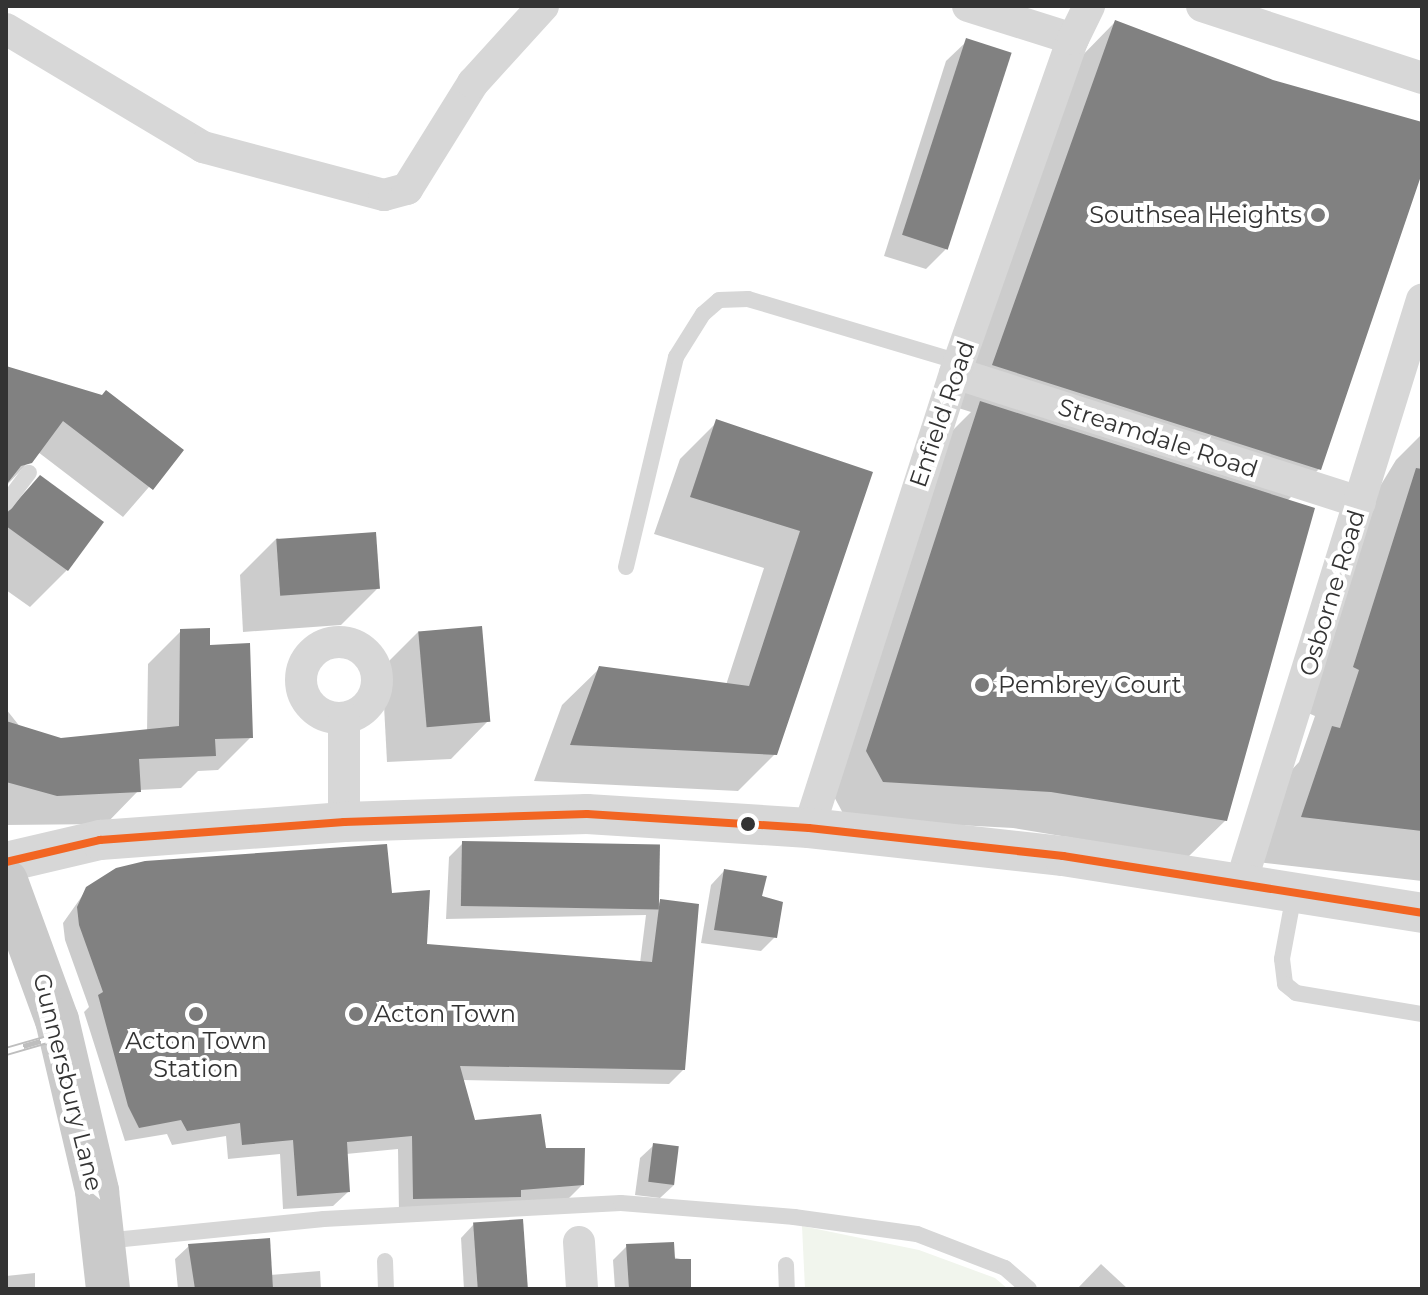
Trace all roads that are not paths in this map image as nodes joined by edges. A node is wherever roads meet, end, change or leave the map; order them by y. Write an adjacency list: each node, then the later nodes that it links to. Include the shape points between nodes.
1 (543, 6): 5 (street, via 473,83 407,189 384,195 203,147)
2 (968, 6): 6 (street)
3 (1089, 6): 6 (street, Enfield Road)
4 (1202, 6): 7 (street)
5 (6, 29)
6 (1073, 39): 10 (street, Enfield Road)
7 (1422, 78)
8 (1422, 300): 9 (street, Osborne Road)
9 (1416, 342): 12 (street, Osborne Road)
10 (957, 367): 12 (street, Streamdale Road); 14 (lane, via 748,299 719,300 703,314 676,357); 17 (street, Enfield Road)
11 (29, 473): 13 (lane)
12 (1360, 502): 20 (street, Osborne Road)
13 (6, 503)
14 (626, 567)
15 (344, 718): 16 (street)
16 (344, 822): 17 (street, via 587,814); 18 (street, via 100,840)
17 (809, 828): 20 (street, via 1063,856)
18 (6, 862)
19 (6, 881): 23 (main road, Gunnersbury Lane)
20 (1240, 886): 21 (street)
21 (1294, 894): 22 (street); 24 (lane, via 1282,959 1285,984 1296,993)
22 (1422, 913)
23 (22, 941): 25 (main road, Gunnersbury Lane, via 57,1020)
24 (1422, 1014)
25 (103, 1242): 29 (main road, Gunnersbury Lane); 33 (lane, via 324,1219 621,1203 794,1217 917,1234 1005,1268)
26 (579, 1242): 31 (street)
27 (385, 1261): 30 (lane)
28 (786, 1265): 32 (lane)
29 (108, 1289)
30 (386, 1289)
31 (582, 1289)
32 (787, 1289)
33 (1029, 1289)

